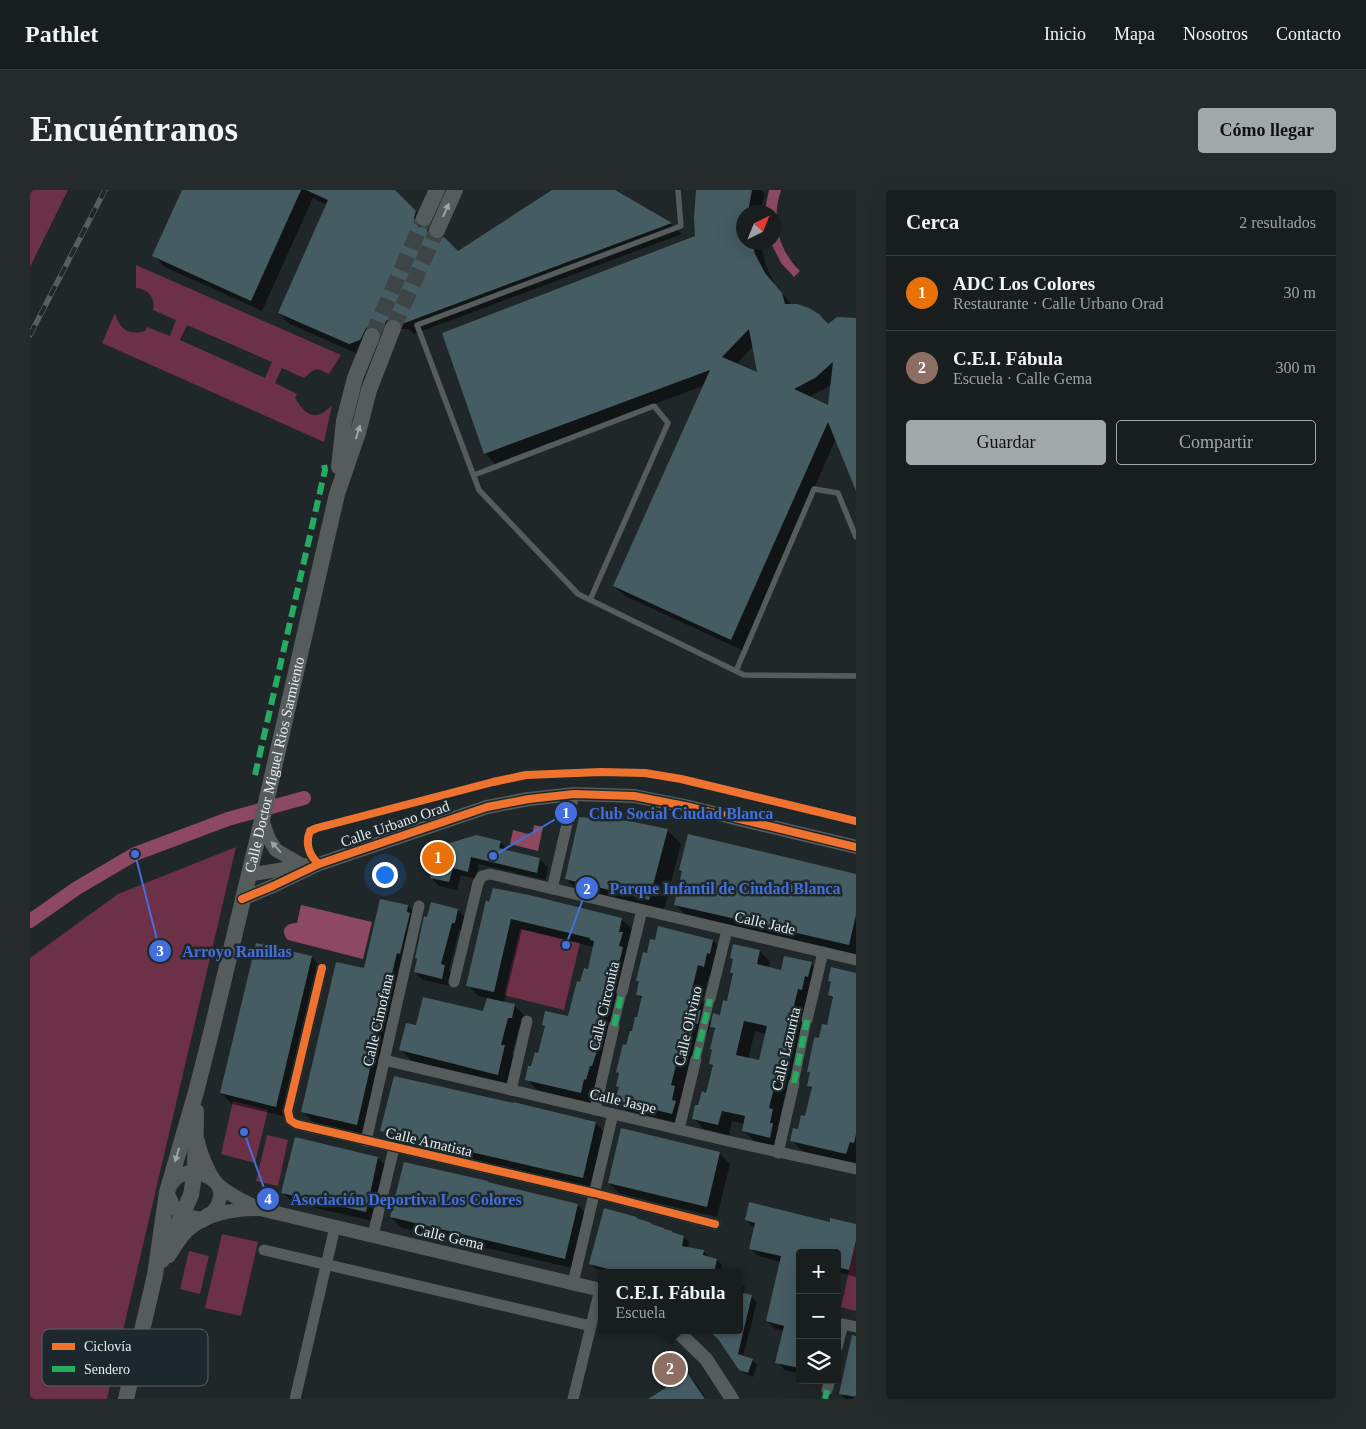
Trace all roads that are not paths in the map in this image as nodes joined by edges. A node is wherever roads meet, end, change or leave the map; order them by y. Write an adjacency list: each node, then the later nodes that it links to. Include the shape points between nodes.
1 (437, 190): 4 (main road)
2 (455, 190): 5 (main road, one-way to 2)
3 (678, 190): 8 (lane, via 681,226 417,325)
4 (424, 218)
5 (437, 230)
6 (393, 328): 9 (main road, Calle Doctor Miguel Rios Sarmiento, one-way to 6, via 369,390)
7 (372, 336): 9 (main road, Calle Doctor Miguel Rios Sarmiento, via 355,378 344,421)
8 (474, 475): 11 (lane, via 479,490 578,594); 11 (lane, via 654,406 668,423)
9 (337, 494): 15 (main road, Calle Doctor Miguel Rios Sarmiento)
10 (856, 537): 12 (lane, via 838,493 814,489)
11 (590, 600): 12 (lane)
12 (736, 671): 13 (lane, via 744,675)
13 (856, 676)
14 (574, 794): 16 (street, Calle Urbano Orad, via 634,796); 17 (street, Calle Urbano Orad, via 487,807); 21 (street)
15 (262, 820): 18 (street, one-way to 15, via 276,850); 19 (main road, Calle Doctor Miguel Rios Sarmiento)
16 (856, 847)
17 (319, 864): 18 (street, Calle Urbano Orad); 20 (street, Calle Urbano Orad)
18 (302, 865): 19 (street, Calle Urbano Orad)
19 (248, 875): 20 (street); 22 (main road, Calle Doctor Miguel Rios Sarmiento)
20 (273, 886): 22 (street, Calle Urbano Orad)
21 (552, 889): 24 (street, Calle Jade); 29 (street, Calle Jade, via 490,874 482,876)
22 (242, 899): 39 (main road, Calle Doctor Miguel Rios Sarmiento)
23 (419, 906): 36 (street, Calle Cimofana)
24 (642, 910): 25 (street, Calle Jade); 30 (street, Calle Circonita)
25 (726, 930): 26 (street, Calle Jade); 31 (street, Calle Olivino)
26 (823, 952): 27 (street, Calle Jade); 32 (street, Calle Lazurita)
27 (856, 960)
28 (322, 968): 44 (street, Calle Amatista, via 288,1111 290,1120)
29 (454, 982)
30 (622, 992): 34 (street, Calle Circonita)
31 (710, 998): 35 (street, Calle Olivino)
32 (807, 1020): 37 (street, Calle Lazurita)
33 (527, 1021): 38 (street)
34 (614, 1026): 40 (street, Calle Circonita)
35 (696, 1059): 42 (street, Calle Olivino)
36 (384, 1060): 38 (street, Calle Jaspe); 44 (street, Calle Cimofana)
37 (794, 1083): 46 (street, Calle Lazurita)
38 (511, 1090): 40 (street, Calle Jaspe)
39 (196, 1092): 43 (main road, Calle Doctor Miguel Rios Sarmiento); 50 (main road, Calle Doctor Miguel Rios Sarmiento, one-way to 50)
40 (595, 1110): 41 (street, Calle Jaspe)
41 (613, 1114): 42 (street, Calle Jaspe); 51 (street)
42 (679, 1129): 46 (street, Calle Jaspe)
43 (196, 1133): 48 (main road, Calle Doctor Miguel Rios Sarmiento); 49 (street, Calle Gema, via 200,1152)
44 (366, 1141): 45 (street, Calle Amatista)
45 (394, 1148): 51 (street, Calle Amatista); 57 (street)
46 (778, 1153): 47 (street, Calle Jaspe)
47 (856, 1169)
48 (195, 1170): 49 (street); 50 (street, via 182,1174); 53 (main road, Calle Doctor Miguel Rios Sarmiento, via 191,1195)
49 (216, 1182): 52 (street, Calle Gema, via 232,1195); 54 (street, via 220,1200)
50 (166, 1192): 53 (street); 60 (main road, Calle Doctor Miguel Rios Sarmiento)
51 (594, 1193): 55 (street, Calle Amatista); 61 (street)
52 (260, 1209): 54 (street, Calle Gema, via 239,1209); 56 (street, Calle Gema)
53 (182, 1216): 54 (main road); 60 (main road, Calle Doctor Miguel Rios Sarmiento)
54 (206, 1218): 60 (street, Calle Gema, via 188,1230)
55 (715, 1224)
56 (335, 1227): 57 (street, Calle Gema); 59 (street)
57 (373, 1235): 61 (street, Calle Gema)
58 (264, 1250): 59 (street)
59 (326, 1265): 64 (street); 71 (street)
60 (155, 1275): 66 (main road, Calle Doctor Miguel Rios Sarmiento)
61 (573, 1283): 62 (street, Calle Gema)
62 (598, 1288)
63 (598, 1300): 64 (street)
64 (591, 1326): 72 (street)
65 (856, 1327): 68 (street, via 843,1324)
66 (142, 1329)
67 (680, 1334): 73 (street, via 706,1359)
68 (839, 1339)
69 (129, 1386): 70 (main road, Calle Doctor Miguel Rios Sarmiento)
70 (126, 1399)
71 (295, 1399)
72 (573, 1399)
73 (732, 1399)

